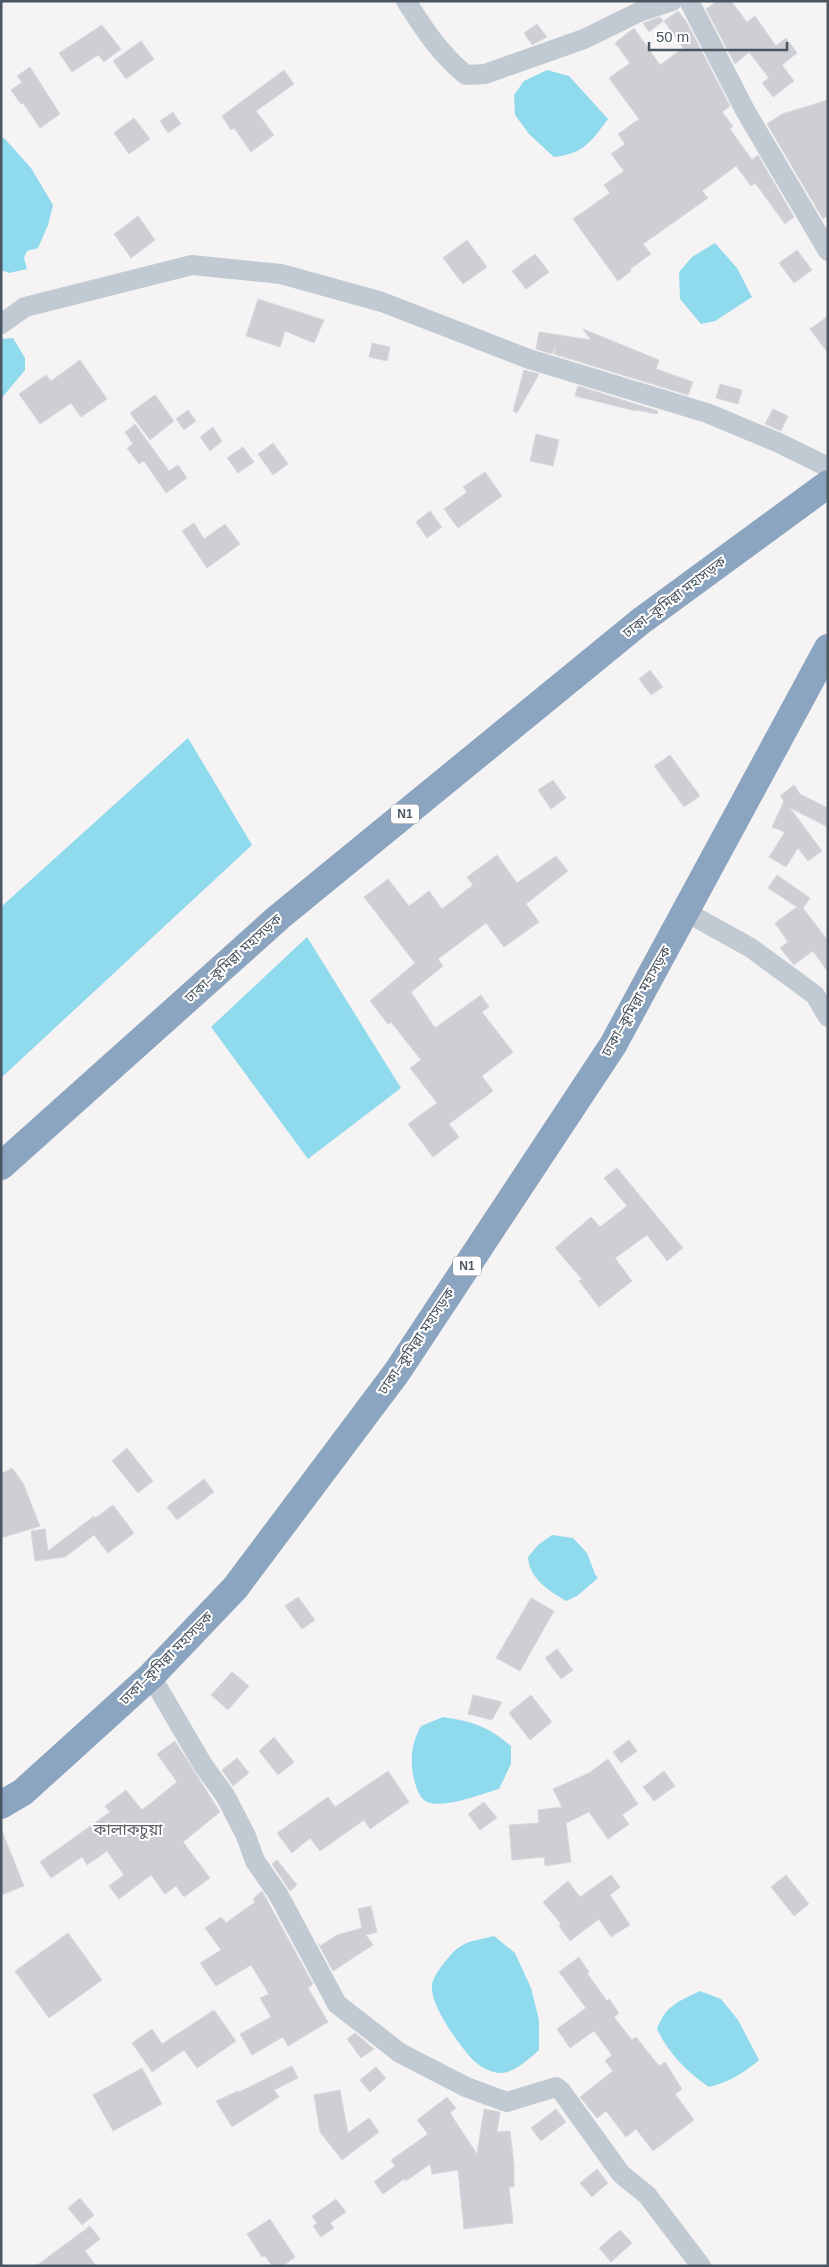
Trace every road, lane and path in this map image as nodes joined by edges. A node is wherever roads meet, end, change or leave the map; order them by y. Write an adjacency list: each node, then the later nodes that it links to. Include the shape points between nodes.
1 (406, 1): 2 (street, via 453,65 466,75 485,74 584,39 639,12)
2 (672, 1)
3 (689, 1): 4 (street, via 746,112)
4 (828, 251)
5 (1, 324): 6 (street, via 25,307 192,265 281,274 382,302 529,359 707,413)
6 (828, 468)
7 (828, 484): 11 (highway, ঢাকা–কুমিল্লা মহাসড়ক / N1, via 641,621 279,917)
8 (826, 654): 9 (highway, ঢাকা–কুমিল্লা মহাসড়ক / N1)
9 (686, 912): 10 (street, via 751,948 816,995); 12 (highway, ঢাকা–কুমিল্লা মহাসড়ক / N1, via 613,1045 397,1372 235,1588)
10 (828, 1016)
11 (1, 1166)
12 (151, 1676): 13 (highway, ঢাকা–কুমিল্লা মহাসড়ক / N1, via 23,1792); 14 (street, via 203,1765 226,1797 255,1861 278,1894 338,2004 400,2053 466,2087 507,2102 556,2087 621,2174 647,2195)
13 (1, 1805)
14 (701, 2266)

